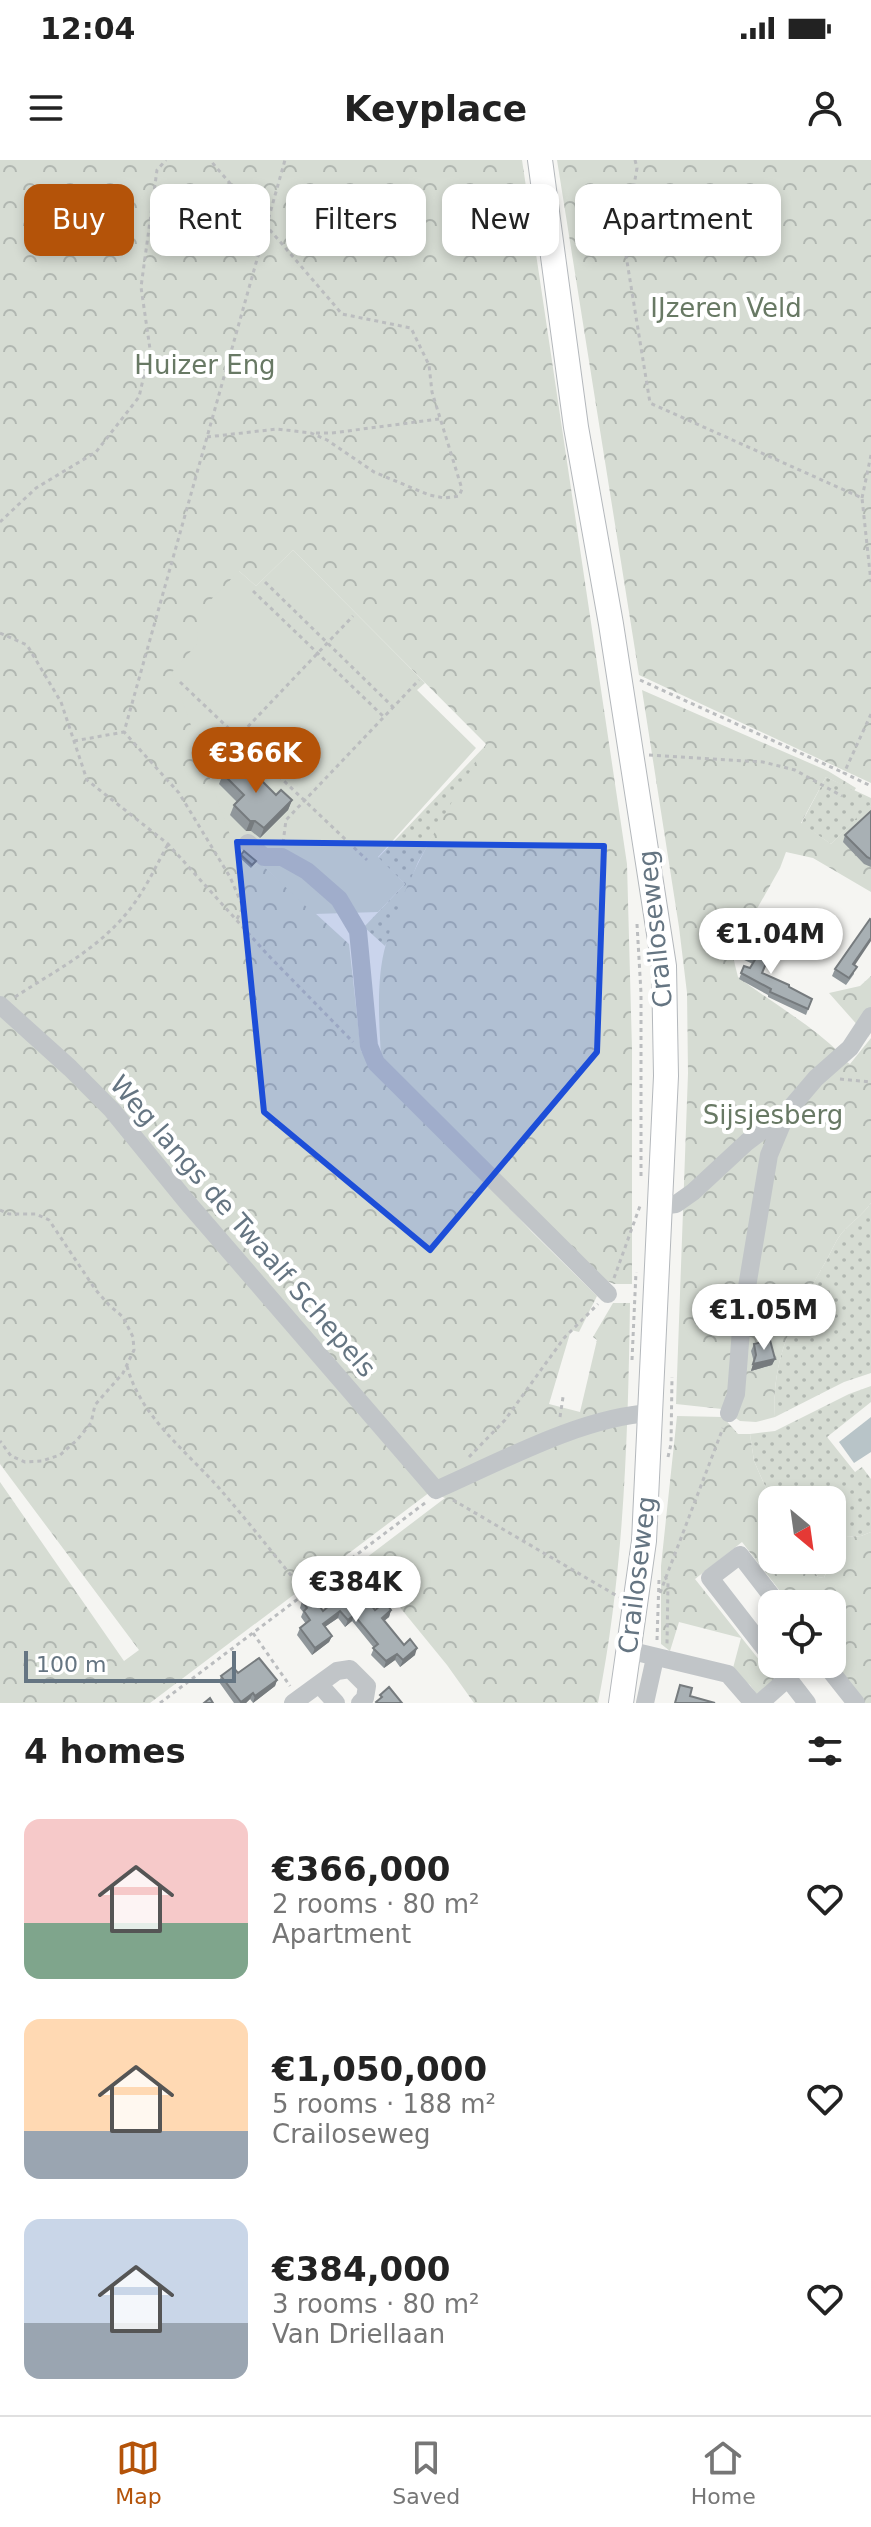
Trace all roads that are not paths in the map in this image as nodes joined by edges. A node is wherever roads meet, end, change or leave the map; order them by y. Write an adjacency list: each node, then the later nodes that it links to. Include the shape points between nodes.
1 (540, 160): 6 (main road, Crailoseweg, via 576,427 664,966 666,1076)
2 (248, 843): 7 (street, via 264,857 282,857 307,871 339,899 358,931 369,1046 376,1063)
3 (0, 1006): 8 (street, Weg langs de Twaalf Schepels, via 112,1110 436,1490 557,1437 630,1414)
4 (871, 1016): 5 (street, via 850,1048)
5 (787, 1112): 6 (street, via 676,1204); 9 (street, via 769,1155 742,1317 736,1394)
6 (650, 1206): 8 (main road, Crailoseweg, via 659,1231)
7 (608, 1294)
8 (651, 1413): 12 (main road, Crailoseweg, via 644,1541)
9 (729, 1413)
10 (767, 1590): 11 (street, via 740,1555 710,1578)
11 (758, 1640)
12 (628, 1650): 13 (street); 21 (main road, Crailoseweg)
13 (661, 1659): 22 (street, Crailoseweg); 23 (street, via 728,1674)
14 (778, 1678): 24 (street)
15 (788, 1678): 25 (street)
16 (836, 1678): 26 (street)
17 (319, 1684): 18 (street); 19 (street); 20 (street, via 350,1669 367,1686)
18 (296, 1701)
19 (336, 1703)
20 (360, 1703)
21 (621, 1703)
22 (645, 1703)
23 (753, 1703)
24 (760, 1703)
25 (807, 1703)
26 (856, 1703)

